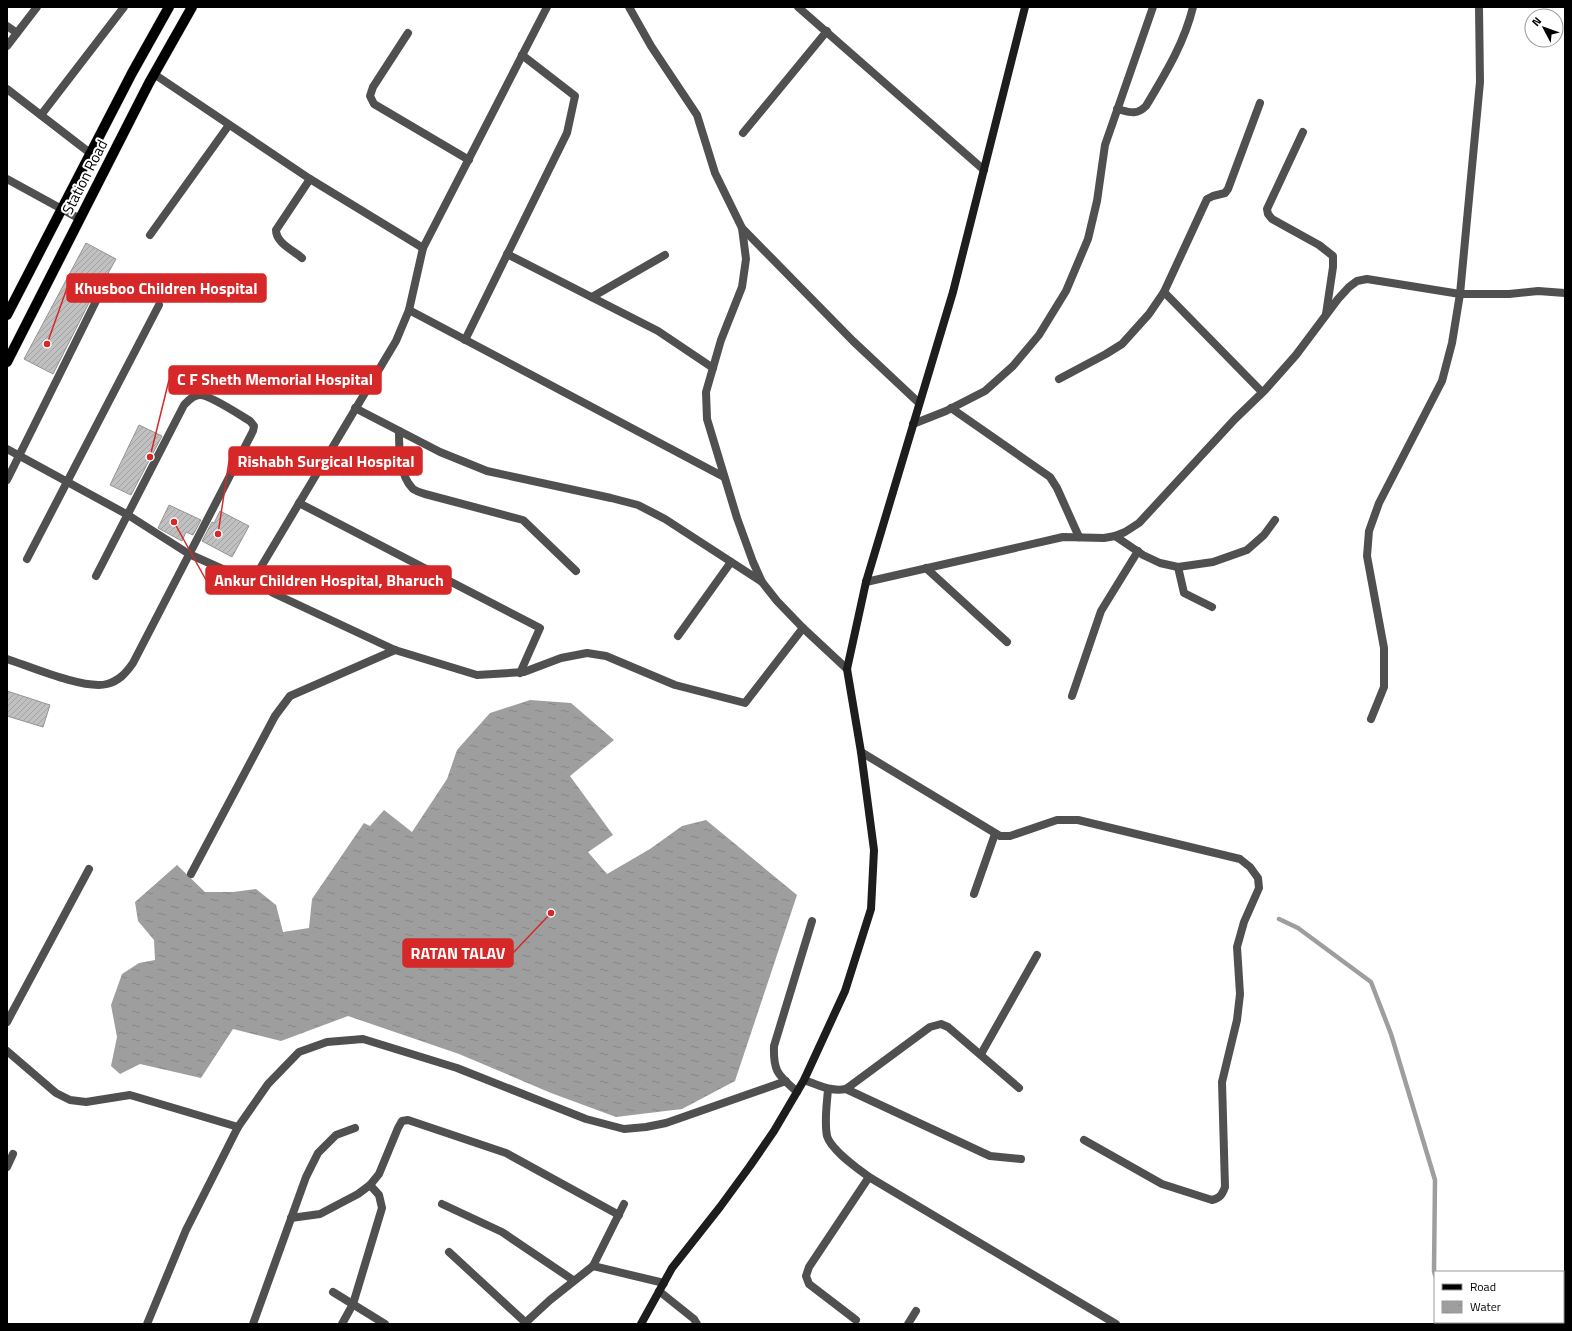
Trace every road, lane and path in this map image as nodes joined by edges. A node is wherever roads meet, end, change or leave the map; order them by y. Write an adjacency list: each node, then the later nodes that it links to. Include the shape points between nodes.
1 (37, 7): 14 (street)
2 (124, 7): 22 (street)
3 (169, 7): 26 (main road, Station Road)
4 (192, 7): 18 (main road, Station Road)
5 (547, 7): 17 (street)
6 (629, 7): 33 (street, via 650,46 697,115 715,173)
7 (798, 7): 13 (street)
8 (1025, 7): 28 (street)
9 (1153, 7): 21 (street)
10 (1193, 7): 21 (street, via 1184,38 1146,106 1140,112 1132,113)
11 (1480, 7): 42 (street, via 1480,82)
12 (7, 26): 14 (street)
13 (827, 31): 25 (street); 28 (street)
14 (17, 33): 16 (street)
15 (408, 33): 27 (street, via 373,87 370,96 374,104)
16 (7, 46)
17 (522, 55): 27 (street); 36 (street, via 575,96 567,133)
18 (154, 74): 23 (street); 32 (main road, Station Road)
19 (7, 89): 22 (street)
20 (1260, 103): 40 (street, via 1228,189 1207,199)
21 (1117, 109): 55 (street, via 1105,145 1088,240 1066,291 1040,335 1013,366 985,391)
22 (40, 115): 26 (street)
23 (229, 125): 30 (street); 34 (street)
24 (1303, 132): 47 (street, via 1267,209 1272,219 1319,245 1333,256)
25 (743, 134)
26 (90, 153): 31 (main road, Station Road)
27 (469, 160): 35 (street)
28 (984, 170): 53 (street, via 953,292)
29 (7, 179): 31 (street)
30 (310, 179): 35 (street); 38 (street, via 276,230 280,240)
31 (62, 209): 32 (street); 46 (main road, Station Road)
32 (80, 219): 49 (main road, Station Road)
33 (742, 228): 50 (street, via 746,258 742,287); 53 (street, via 842,331)
34 (150, 235)
35 (423, 248): 45 (street)
36 (507, 254): 43 (street); 48 (street)
37 (665, 255): 43 (street)
38 (302, 258)
39 (102, 289): 59 (street)
40 (1164, 292): 51 (street, via 1122,344); 52 (street)
41 (1565, 293): 42 (street, via 1538,291)
42 (1460, 294): 47 (street, via 1367,279 1357,281 1349,287); 88 (street, via 1452,343 1442,381 1379,503 1369,531 1367,556 1384,648 1384,687)
43 (592, 297): 50 (street, via 658,332)
44 (159, 305): 62 (street)
45 (409, 310): 48 (street); 54 (street, via 396,341)
46 (7, 315)
47 (1326, 315): 52 (street, via 1296,355)
48 (465, 340): 60 (street)
49 (7, 362)
50 (713, 368): 60 (street, via 706,392 707,419)
51 (1059, 379)
52 (1262, 392): 66 (street, via 1139,523)
53 (920, 403): 56 (street)
54 (355, 408): 57 (street); 63 (street)
55 (952, 408): 56 (street); 67 (street, via 1050,477)
56 (913, 424): 78 (street)
57 (399, 431): 71 (street, via 440,452 487,471 638,506 665,519); 74 (street, via 400,456 406,478 414,489 523,520)
58 (7, 449): 59 (street)
59 (20, 456): 61 (street); 62 (street)
60 (724, 477): 77 (street, via 752,562)
61 (7, 480)
62 (67, 482): 64 (street); 70 (street)
63 (299, 503): 76 (street, via 258,572); 86 (street, via 540,628)
64 (128, 515): 69 (street); 69 (street, via 184,405 192,398 199,395 209,398 250,421 254,426 253,431); 75 (street)
65 (1275, 520): 72 (street, via 1264,535 1247,550 1213,562)
66 (1115, 536): 67 (street); 68 (street)
67 (1080, 537): 73 (street, via 1063,537)
68 (1138, 551): 72 (street, via 1160,563); 87 (street, via 1101,611)
69 (189, 554): 76 (street, via 256,584); 84 (street, via 133,663 118,679 92,686)
70 (27, 559)
71 (731, 562): 77 (street); 81 (street)
72 (1178, 567): 79 (street, via 1184,593)
73 (926, 568): 78 (street); 82 (street)
74 (576, 571)
75 (96, 576)
76 (261, 582): 83 (street, via 273,593)
77 (762, 582): 80 (street, via 776,601)
78 (866, 582): 85 (street)
79 (1212, 607)
80 (803, 628): 85 (street); 86 (street, via 745,703 675,685 606,656 587,653 561,658)
81 (678, 636)
82 (1007, 642)
83 (395, 650): 86 (street, via 477,675); 92 (street, via 290,696 275,716)
84 (7, 659)
85 (847, 669): 89 (street)
86 (520, 672)
87 (1072, 696)
88 (1371, 719)
89 (861, 752): 90 (street); 99 (street, via 874,850 871,909 846,991)
90 (995, 834): 93 (street); 107 (street, via 1006,837 1049,822 1078,820 1240,859 1258,878 1259,888 1244,922 1238,947 1240,994 1237,1020 1222,1082 1225,1187 1222,1194 1212,1200 1205,1199 1162,1184)
91 (89, 869): 96 (street)
92 (191, 874)
93 (974, 894)
94 (812, 921): 100 (street, via 774,1046 777,1073)
95 (1037, 955): 98 (street)
96 (7, 1022)
97 (7, 1051): 105 (street, via 56,1093 70,1100 86,1102 130,1095)
98 (981, 1054): 101 (street); 103 (street, via 941,1024 930,1027)
99 (804, 1080): 102 (street); 104 (street)
100 (786, 1081): 104 (street); 105 (street, via 666,1123 624,1129 586,1119 457,1068 363,1039 327,1042 299,1052 268,1084)
101 (1019, 1088)
102 (828, 1089): 103 (street); 111 (street, via 827,1137 842,1155)
103 (846, 1089): 109 (street, via 990,1156)
104 (797, 1092): 120 (street, via 750,1166 672,1268)
105 (238, 1127): 126 (street, via 186,1230)
106 (355, 1128): 116 (street, via 336,1135 318,1153)
107 (1084, 1140)
108 (13, 1154): 110 (street)
109 (1021, 1159)
110 (7, 1167)
111 (869, 1177): 124 (street, via 809,1267 806,1276 809,1284); 133 (street)
112 (370, 1185): 115 (street, via 379,1174 398,1128 402,1122 408,1120 506,1153); 116 (street, via 320,1214); 122 (street, via 379,1195 382,1208)
113 (442, 1204): 119 (street, via 502,1232)
114 (624, 1204): 115 (street)
115 (619, 1215): 118 (street)
116 (291, 1218): 127 (street)
117 (449, 1252): 125 (street)
118 (593, 1266): 119 (street); 120 (street)
119 (573, 1280): 125 (street)
120 (661, 1287): 130 (street); 131 (street)
121 (333, 1292): 122 (street)
122 (353, 1304): 128 (street); 129 (street)
123 (916, 1311): 132 (street)
124 (856, 1320)
125 (525, 1323)
126 (147, 1324)
127 (253, 1324)
128 (342, 1324)
129 (385, 1324)
130 (641, 1324)
131 (697, 1324)
132 (908, 1324)
133 (1116, 1324)

